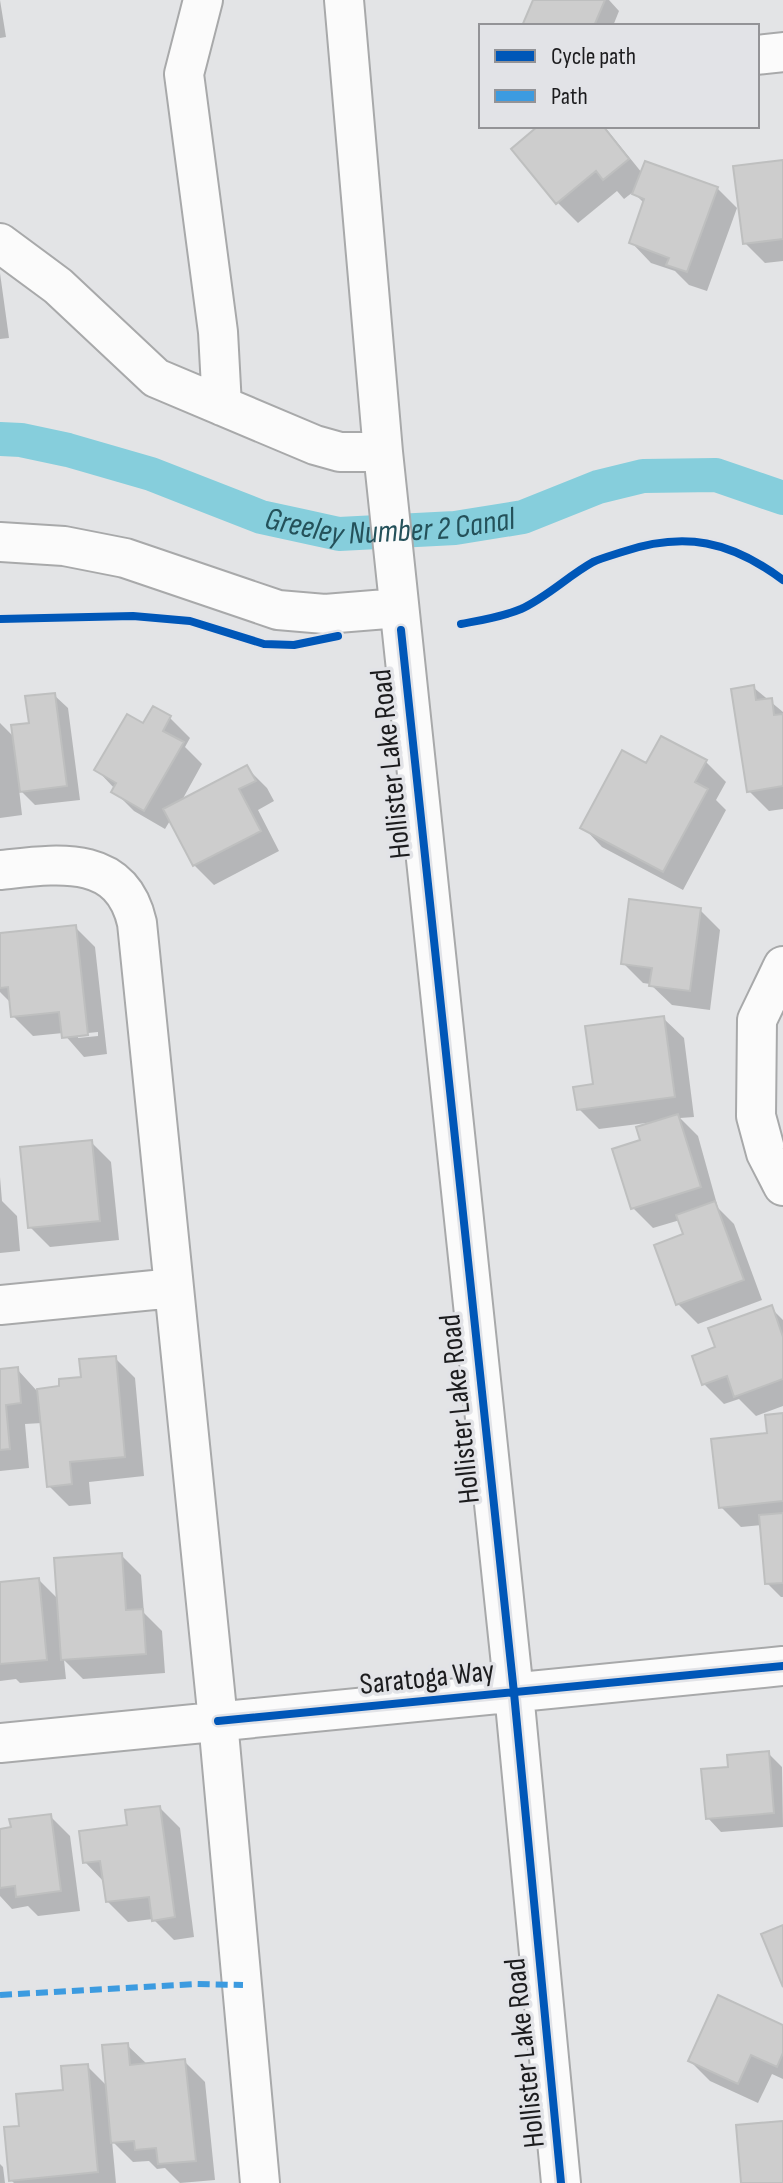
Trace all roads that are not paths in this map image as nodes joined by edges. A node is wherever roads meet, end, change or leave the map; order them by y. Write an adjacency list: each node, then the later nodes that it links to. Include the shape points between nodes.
1 (203, 0): 6 (street, via 184,74 218,332)
2 (344, 0): 7 (street, Hollister Lake Road)
3 (783, 52): 4 (street)
4 (759, 55)
5 (0, 243): 6 (street, via 58,286 156,378)
6 (222, 406): 7 (street, via 328,448)
7 (385, 464): 9 (street, Hollister Lake Road)
8 (0, 542): 9 (street, via 64,546 125,558 278,610 325,614)
9 (398, 595): 16 (street, Hollister Lake Road)
10 (0, 870): 13 (street, via 91,868 116,881 132,903)
11 (783, 966): 12 (street, via 757,1020 756,1116)
12 (783, 1186)
13 (174, 1288): 14 (street); 17 (street)
14 (0, 1305)
15 (783, 1666): 16 (street, Saratoga Way)
16 (514, 1693): 17 (street, Saratoga Way); 20 (street, Hollister Lake Road)
17 (218, 1721): 18 (street, Saratoga Way); 19 (street)
18 (0, 1743)
19 (260, 2183)
20 (561, 2183)

